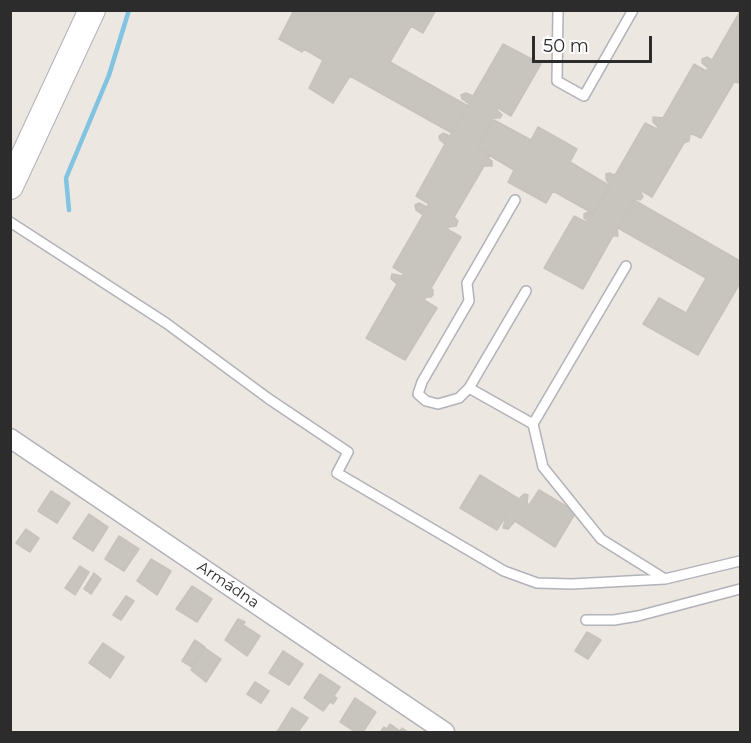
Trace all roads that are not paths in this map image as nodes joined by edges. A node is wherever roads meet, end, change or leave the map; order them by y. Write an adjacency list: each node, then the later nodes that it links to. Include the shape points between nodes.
1 (92, 10): 4 (main road)
2 (558, 10): 3 (lane, via 557,81 584,96)
3 (633, 10)
4 (10, 186)
5 (515, 200): 9 (lane, via 467,283 469,301 418,394 438,404 459,398)
6 (10, 222): 13 (lane, via 166,323 348,452 337,473 504,571 554,585)
7 (626, 266): 10 (lane)
8 (526, 291): 9 (lane)
9 (469, 388): 10 (lane)
10 (533, 424): 13 (lane, via 543,466 601,539)
11 (10, 438): 16 (street, Armádna)
12 (741, 561): 13 (lane)
13 (665, 579)
14 (741, 589): 15 (lane, via 638,616)
15 (586, 620)
16 (445, 732)

